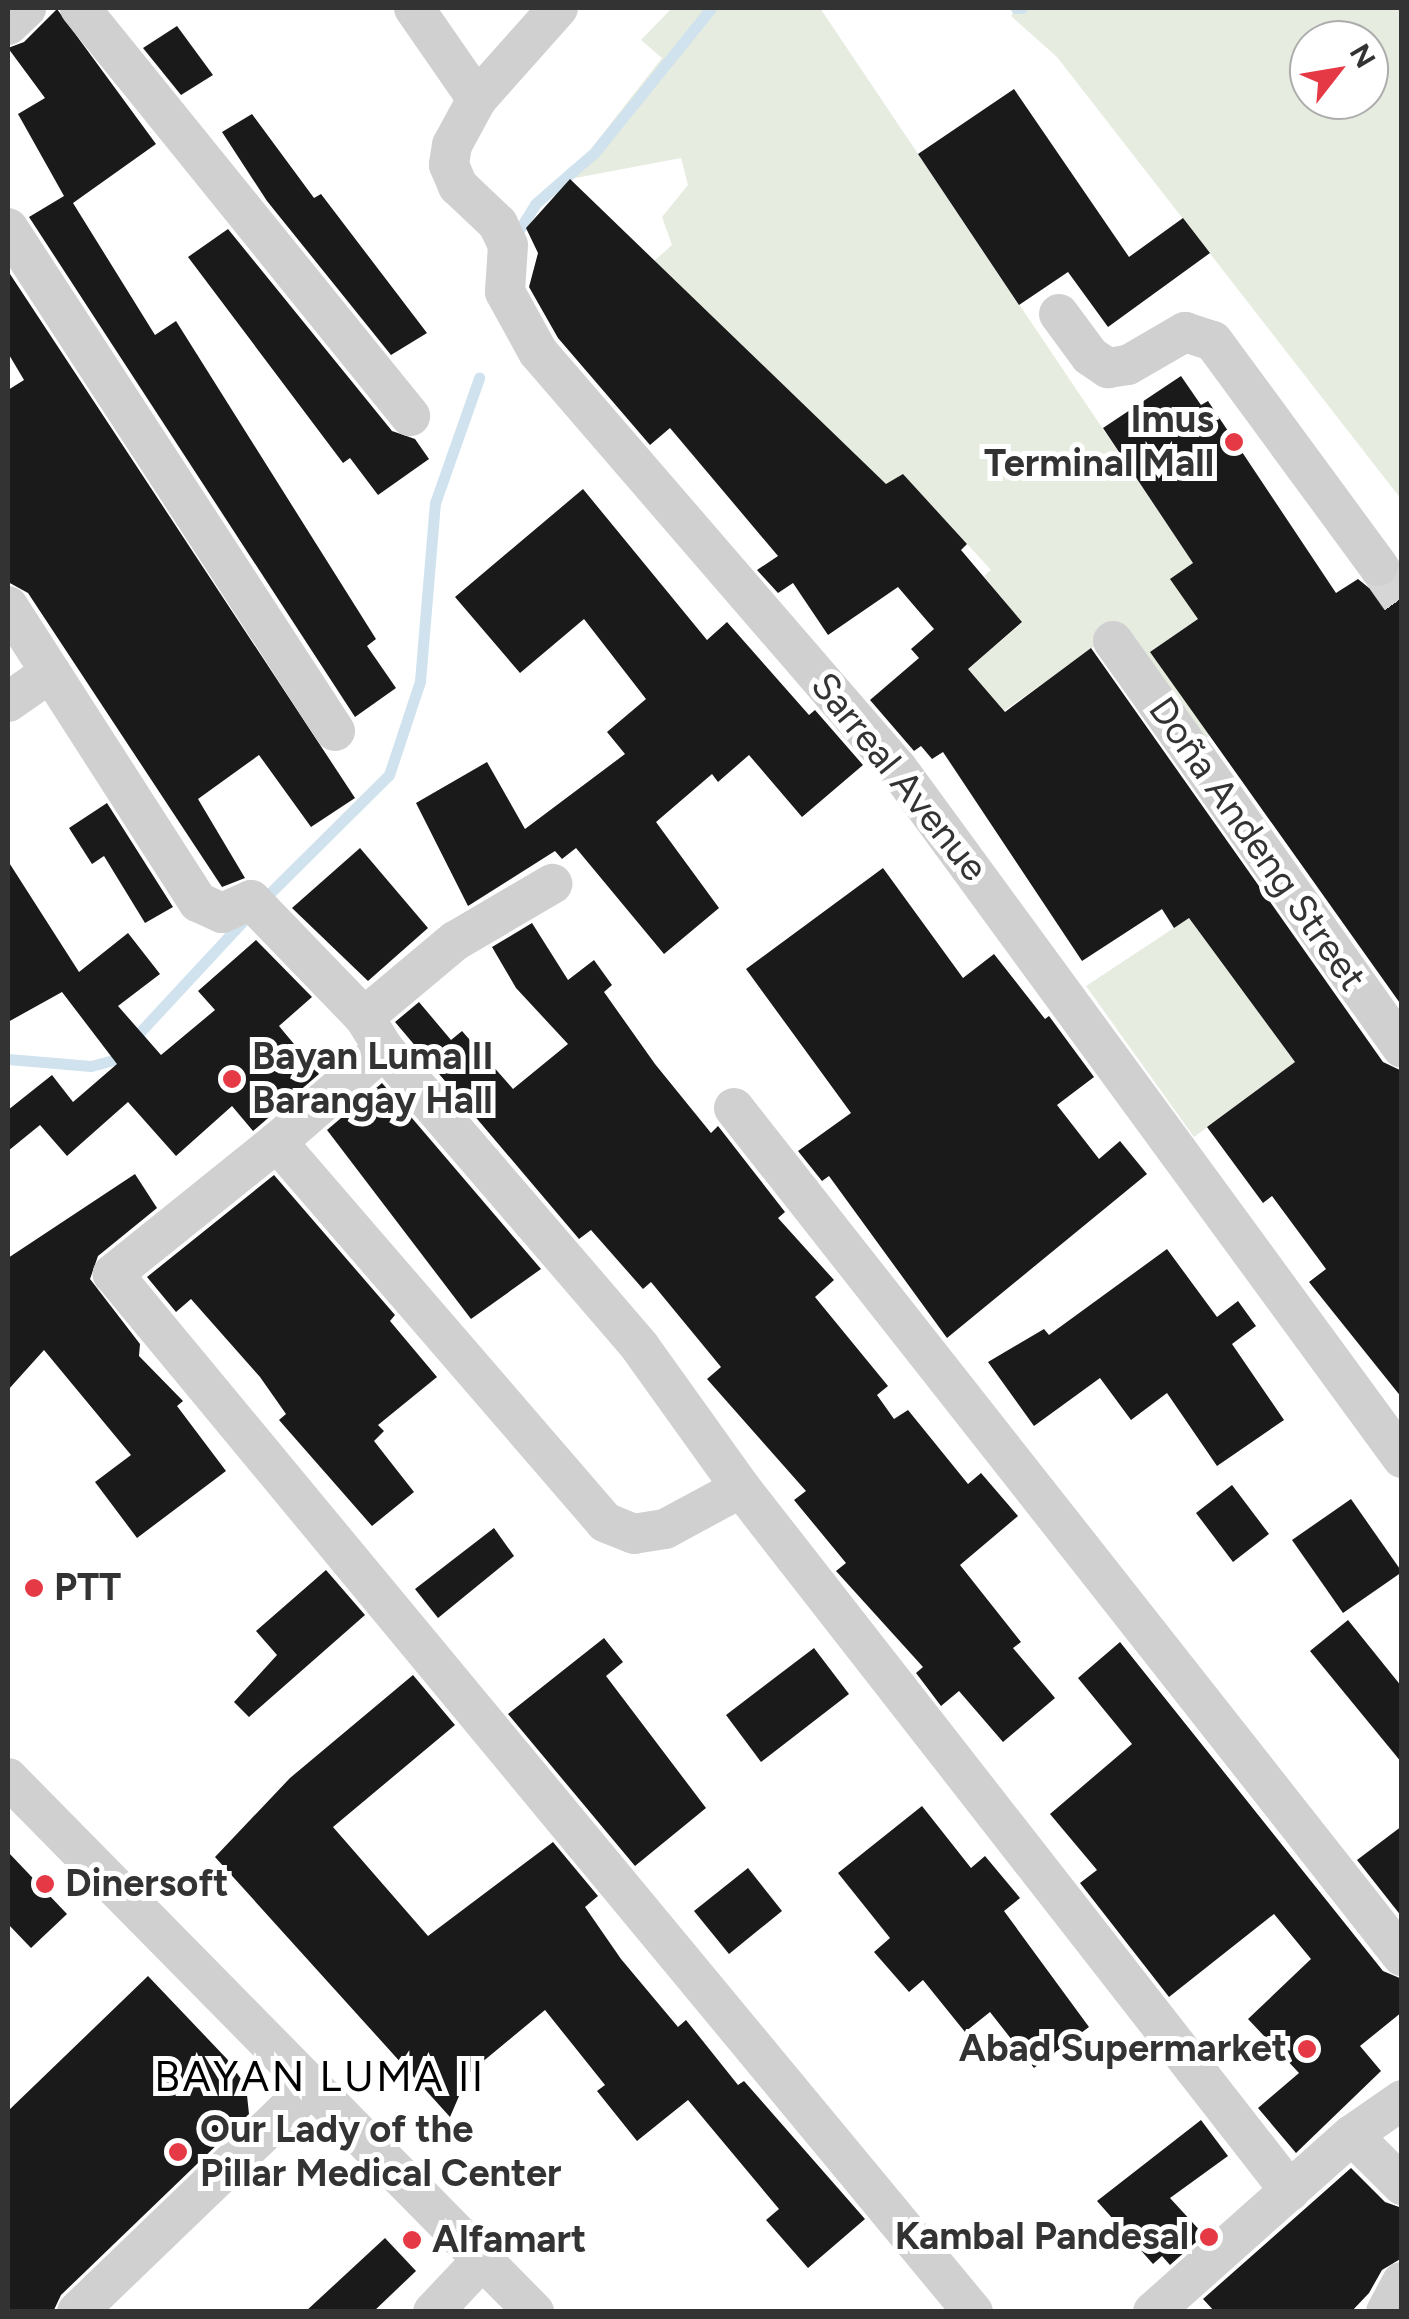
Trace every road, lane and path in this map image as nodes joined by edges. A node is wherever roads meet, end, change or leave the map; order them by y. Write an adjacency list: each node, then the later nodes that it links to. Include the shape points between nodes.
1 (26, 8): 5 (street)
2 (80, 8): 9 (street)
3 (414, 8): 6 (street)
4 (558, 8): 6 (street)
5 (8, 25)
6 (478, 100): 21 (street, Sarreal Avenue, via 452,144 449,166 458,186 503,234 505,292 538,352 898,769)
7 (8, 228): 15 (street)
8 (1059, 314): 10 (street, via 1090,356 1108,368 1128,365 1185,332 1213,340)
9 (410, 416)
10 (1378, 566)
11 (8, 606): 13 (street)
12 (1113, 641): 18 (street, Doña Andeng Street)
13 (51, 672): 14 (street); 17 (street, via 198,902 222,913 251,900)
14 (8, 702)
15 (336, 731)
16 (552, 884): 17 (street, via 455,941)
17 (374, 1033): 20 (street); 22 (street, via 640,1347)
18 (1402, 1048)
19 (734, 1108): 24 (street)
20 (277, 1142): 22 (street, via 605,1522 634,1534 665,1530); 36 (street, via 114,1274)
21 (1402, 1458)
22 (741, 1488): 29 (street)
23 (8, 1778): 25 (street)
24 (1402, 1956)
25 (313, 2085): 30 (street); 33 (street)
26 (1402, 2100): 27 (street)
27 (1352, 2135): 28 (street); 29 (street)
28 (1402, 2185)
29 (1290, 2191): 32 (street)
30 (483, 2259): 34 (street); 35 (street)
31 (1402, 2282): 37 (street)
32 (1169, 2307)
33 (78, 2312)
34 (433, 2312)
35 (534, 2312)
36 (973, 2312)
37 (1386, 2312)

